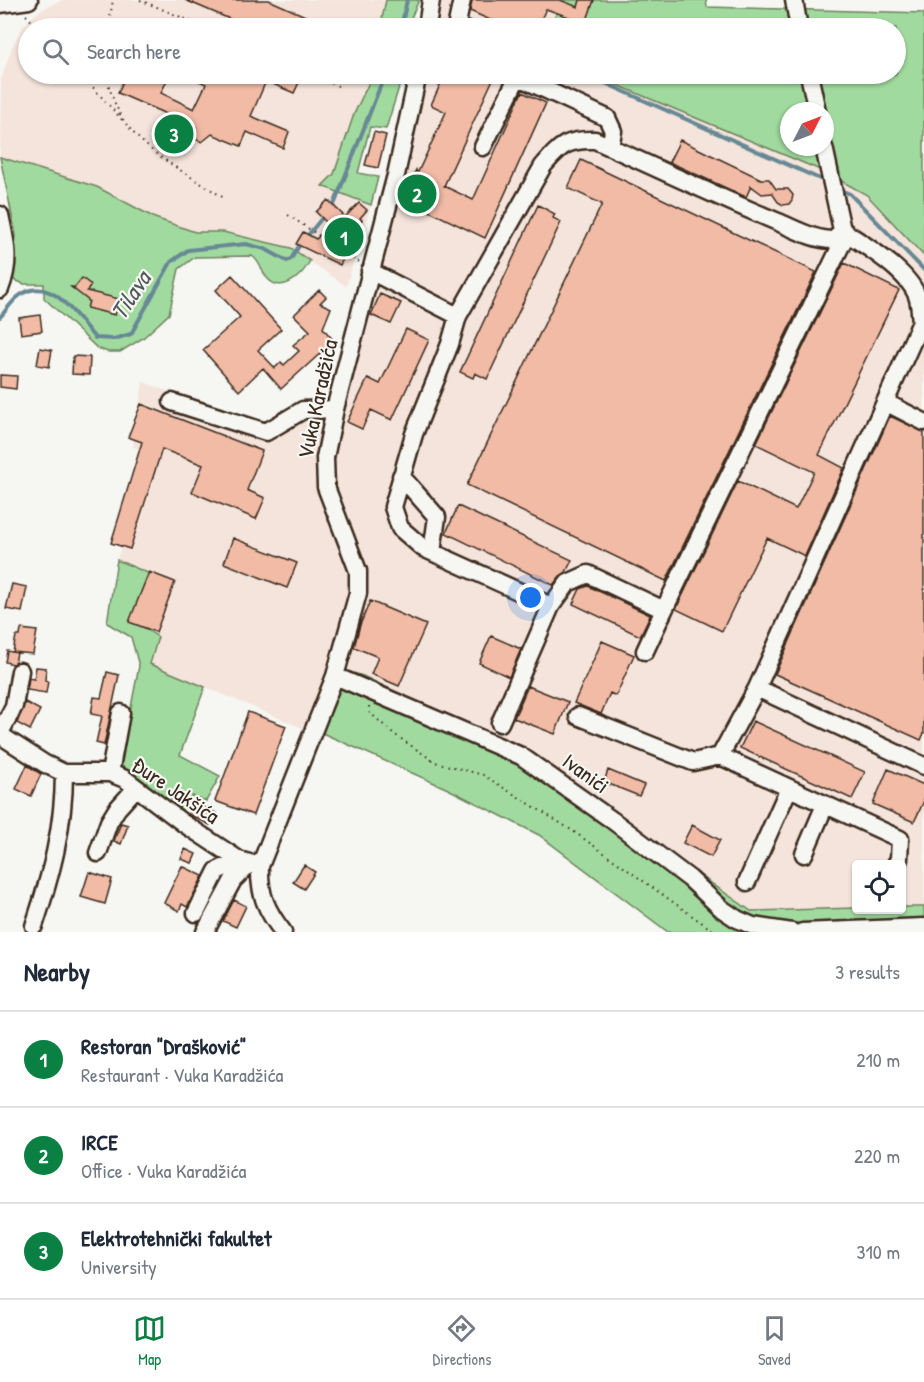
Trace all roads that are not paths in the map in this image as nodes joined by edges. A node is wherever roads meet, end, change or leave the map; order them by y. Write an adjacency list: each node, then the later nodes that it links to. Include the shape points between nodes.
1 (29, 0): 5 (street)
2 (431, 0): 6 (street)
3 (462, 0): 7 (street)
4 (794, 0): 8 (street)
5 (0, 4)
6 (428, 18)
7 (458, 18)
8 (798, 18)
9 (416, 84): 19 (street, Vuka Karadžića)
10 (511, 84): 14 (street)
11 (534, 84): 15 (street, via 608,118 613,131)
12 (811, 84): 13 (street)
13 (815, 102)
14 (483, 147)
15 (610, 147): 18 (street, via 811,235 835,240); 21 (street, via 595,140 577,139 560,147 543,166)
16 (826, 156): 18 (street)
17 (0, 215): 20 (street, via 7,247)
18 (844, 232): 22 (street, via 901,273 918,296); 30 (street)
19 (370, 271): 21 (street); 25 (street, Vuka Karadžića)
20 (0, 289)
21 (458, 316): 27 (street)
22 (922, 323): 24 (street)
23 (172, 402): 25 (street, via 266,432 303,410)
24 (885, 402): 26 (street); 34 (street)
25 (334, 409): 33 (street, Vuka Karadžića, via 325,458 326,487 359,578)
26 (924, 422)
27 (400, 476): 28 (street, via 437,517); 28 (street, via 393,507 400,528)
28 (432, 552): 29 (street)
29 (551, 606): 30 (street, via 568,583 588,574); 37 (street)
30 (664, 610): 31 (street)
31 (645, 651)
32 (20, 671): 38 (street, via 14,706)
33 (335, 676): 49 (street, Vuka Karadžića); 56 (street, Ivanići, via 521,756 612,820 737,919 753,926)
34 (757, 688): 39 (street); 40 (street)
35 (121, 712): 42 (street)
36 (578, 716): 39 (street, via 693,762)
37 (500, 723)
38 (0, 734): 41 (street, Đure Jakšića)
39 (720, 756): 44 (street)
40 (924, 766)
41 (64, 773): 42 (street, Đure Jakšića); 52 (street, via 55,860)
42 (110, 773): 43 (street, Đure Jakšića)
43 (136, 788): 46 (street, via 109,822); 49 (street, Đure Jakšića, via 183,823)
44 (789, 788): 45 (street); 50 (street)
45 (825, 805): 47 (street); 48 (street, via 900,839)
46 (98, 853)
47 (804, 854)
48 (898, 860)
49 (250, 863): 51 (street, via 218,871); 54 (street, Vuka Karadžića); 55 (street, Vuka Karadžića, via 233,880)
50 (747, 882)
51 (196, 913)
52 (34, 926)
53 (924, 927): 57 (street)
54 (280, 931)
55 (205, 932)
56 (792, 932)
57 (802, 932)

